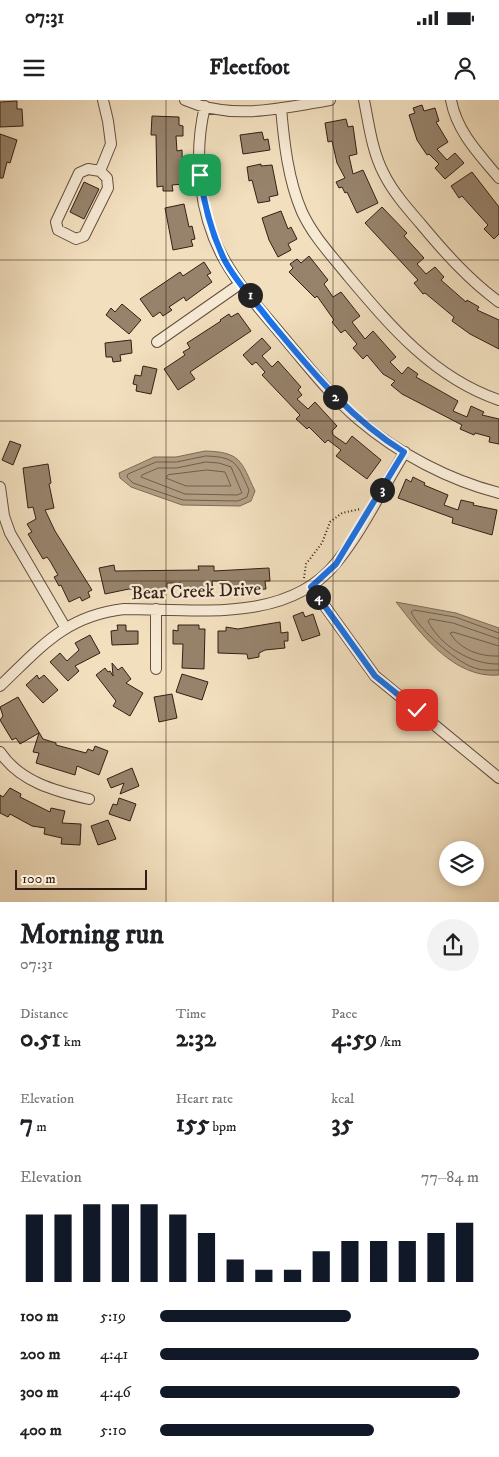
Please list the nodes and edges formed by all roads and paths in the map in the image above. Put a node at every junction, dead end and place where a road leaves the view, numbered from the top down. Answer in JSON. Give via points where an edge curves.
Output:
{"nodes":[{"id":1,"x":103,"y":100,"type":"edge"},
{"id":2,"x":186,"y":100,"type":"edge"},
{"id":3,"x":330,"y":100,"type":"edge"},
{"id":4,"x":364,"y":100,"type":"edge"},
{"id":5,"x":451,"y":100,"type":"edge"},
{"id":6,"x":205,"y":106,"type":"junction"},
{"id":7,"x":281,"y":108,"type":"junction"},
{"id":8,"x":100,"y":171,"type":"junction"},
{"id":9,"x":499,"y":178,"type":"edge"},
{"id":10,"x":240,"y":284,"type":"junction"},
{"id":11,"x":499,"y":302,"type":"edge"},
{"id":12,"x":157,"y":342,"type":"dead end"},
{"id":13,"x":499,"y":400,"type":"edge"},
{"id":14,"x":404,"y":452,"type":"junction"},
{"id":15,"x":0,"y":487,"type":"edge"},
{"id":16,"x":499,"y":493,"type":"edge"},
{"id":17,"x":360,"y":509,"type":"dead end"},
{"id":18,"x":307,"y":584,"type":"junction"},
{"id":19,"x":156,"y":609,"type":"junction"},
{"id":20,"x":65,"y":627,"type":"junction"},
{"id":21,"x":156,"y":669,"type":"dead end"},
{"id":22,"x":0,"y":686,"type":"edge"},
{"id":23,"x":0,"y":752,"type":"edge"},
{"id":24,"x":499,"y":778,"type":"edge"},
{"id":25,"x":89,"y":799,"type":"dead end"}],
"edges":[{"from":1,"to":8,"type":"street","via":[[110,144]]},
{"from":2,"to":6,"type":"street"},
{"from":3,"to":7,"type":"street"},
{"from":4,"to":11,"type":"street","via":[[374,150],[397,195],[455,264]]},
{"from":5,"to":9,"type":"street","via":[[459,126]]},
{"from":6,"to":7,"type":"street","via":[[240,112]]},
{"from":6,"to":10,"type":"street","via":[[199,150],[204,205],[225,261]]},
{"from":7,"to":13,"type":"street","via":[[295,192],[318,240],[410,346],[466,385]]},
{"from":8,"to":8,"type":"street","via":[[88,169],[79,173],[56,222],[58,230],[76,239],[84,236],[108,188],[107,178]]},
{"from":10,"to":12,"type":"street"},
{"from":10,"to":14,"type":"street","via":[[327,389],[358,420]]},
{"from":14,"to":16,"type":"street","via":[[460,480]]},
{"from":14,"to":18,"type":"street","name":"Bear Creek Drive","via":[[340,557]]},
{"from":15,"to":20,"type":"street","via":[[10,533]]},
{"from":17,"to":18,"type":"path","via":[[342,513],[330,522],[322,544],[306,564]]},
{"from":18,"to":19,"type":"street","name":"Bear Creek Drive","via":[[292,598],[256,607]]},
{"from":18,"to":24,"type":"street","via":[[375,676]]},
{"from":19,"to":20,"type":"street","name":"Bear Creek Drive","via":[[104,611]]},
{"from":19,"to":21,"type":"street"},
{"from":20,"to":22,"type":"street","name":"Bear Creek Drive"},
{"from":23,"to":25,"type":"street","via":[[22,774],[43,786]]}]}
